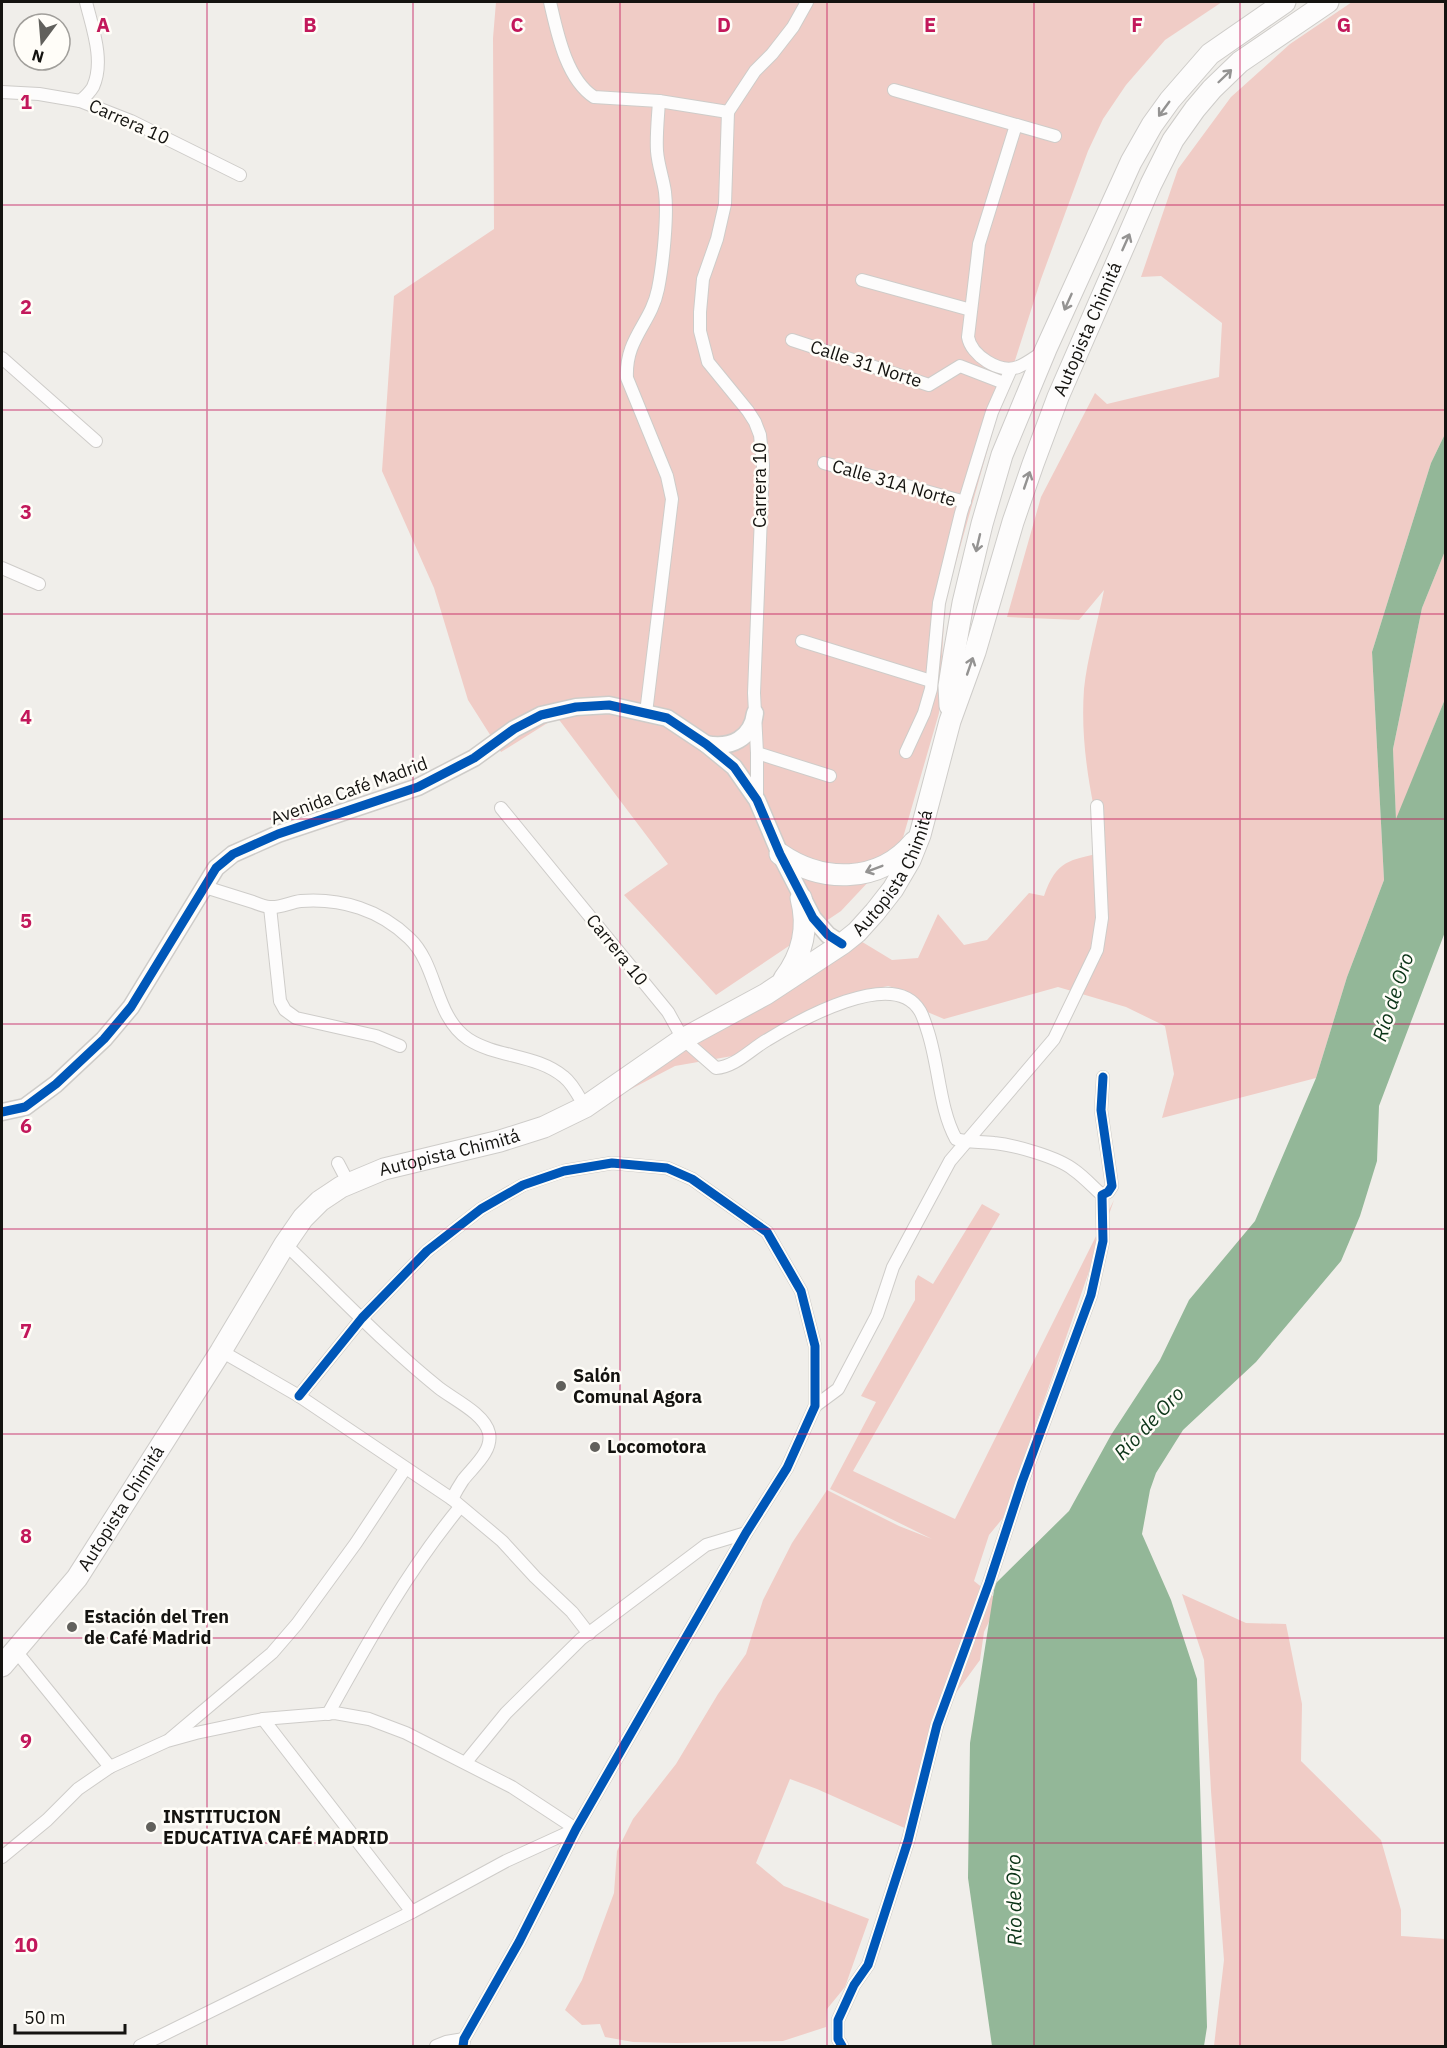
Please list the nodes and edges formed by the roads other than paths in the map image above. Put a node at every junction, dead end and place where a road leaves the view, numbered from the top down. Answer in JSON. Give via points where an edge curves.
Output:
{"nodes":[{"id":1,"x":86,"y":2,"type":"edge"},
{"id":2,"x":550,"y":2,"type":"edge"},
{"id":3,"x":807,"y":2,"type":"edge"},
{"id":4,"x":1285,"y":2,"type":"edge"},
{"id":5,"x":1328,"y":2,"type":"edge"},
{"id":6,"x":894,"y":90,"type":"dead end"},
{"id":7,"x":2,"y":92,"type":"edge"},
{"id":8,"x":80,"y":101,"type":"junction"},
{"id":9,"x":659,"y":101,"type":"junction"},
{"id":10,"x":728,"y":112,"type":"junction"},
{"id":11,"x":1016,"y":125,"type":"junction"},
{"id":12,"x":1055,"y":136,"type":"dead end"},
{"id":13,"x":240,"y":175,"type":"dead end"},
{"id":14,"x":862,"y":280,"type":"dead end"},
{"id":15,"x":971,"y":310,"type":"junction"},
{"id":16,"x":792,"y":340,"type":"dead end"},
{"id":17,"x":1046,"y":349,"type":"junction"},
{"id":18,"x":2,"y":358,"type":"edge"},
{"id":19,"x":1011,"y":369,"type":"junction"},
{"id":20,"x":1004,"y":383,"type":"junction"},
{"id":21,"x":96,"y":441,"type":"dead end"},
{"id":22,"x":824,"y":463,"type":"dead end"},
{"id":23,"x":964,"y":502,"type":"junction"},
{"id":24,"x":2,"y":568,"type":"edge"},
{"id":25,"x":39,"y":584,"type":"dead end"},
{"id":26,"x":802,"y":641,"type":"dead end"},
{"id":27,"x":931,"y":681,"type":"junction"},
{"id":28,"x":646,"y":713,"type":"junction"},
{"id":29,"x":755,"y":713,"type":"junction"},
{"id":30,"x":950,"y":722,"type":"junction"},
{"id":31,"x":706,"y":744,"type":"junction"},
{"id":32,"x":906,"y":752,"type":"dead end"},
{"id":33,"x":757,"y":753,"type":"junction"},
{"id":34,"x":830,"y":776,"type":"dead end"},
{"id":35,"x":757,"y":800,"type":"junction"},
{"id":36,"x":1097,"y":806,"type":"dead end"},
{"id":37,"x":501,"y":808,"type":"dead end"},
{"id":38,"x":920,"y":835,"type":"junction"},
{"id":39,"x":780,"y":854,"type":"junction"},
{"id":40,"x":205,"y":887,"type":"junction"},
{"id":41,"x":801,"y":898,"type":"junction"},
{"id":42,"x":270,"y":907,"type":"junction"},
{"id":43,"x":842,"y":944,"type":"junction"},
{"id":44,"x":766,"y":994,"type":"junction"},
{"id":45,"x":682,"y":1039,"type":"junction"},
{"id":46,"x":400,"y":1046,"type":"dead end"},
{"id":47,"x":1104,"y":1077,"type":"dead end"},
{"id":48,"x":585,"y":1107,"type":"junction"},
{"id":49,"x":2,"y":1112,"type":"edge"},
{"id":50,"x":967,"y":1143,"type":"junction"},
{"id":51,"x":338,"y":1163,"type":"dead end"},
{"id":52,"x":349,"y":1184,"type":"junction"},
{"id":53,"x":1102,"y":1195,"type":"junction"},
{"id":54,"x":285,"y":1244,"type":"junction"},
{"id":55,"x":362,"y":1318,"type":"junction"},
{"id":56,"x":221,"y":1351,"type":"junction"},
{"id":57,"x":299,"y":1396,"type":"junction"},
{"id":58,"x":815,"y":1407,"type":"junction"},
{"id":59,"x":405,"y":1469,"type":"junction"},
{"id":60,"x":456,"y":1503,"type":"junction"},
{"id":61,"x":746,"y":1533,"type":"junction"},
{"id":62,"x":589,"y":1634,"type":"junction"},
{"id":63,"x":8,"y":1658,"type":"edge"},
{"id":64,"x":328,"y":1714,"type":"junction"},
{"id":65,"x":263,"y":1719,"type":"junction"},
{"id":66,"x":166,"y":1741,"type":"junction"},
{"id":67,"x":466,"y":1762,"type":"junction"},
{"id":68,"x":110,"y":1767,"type":"junction"},
{"id":69,"x":576,"y":1829,"type":"junction"},
{"id":70,"x":2,"y":1857,"type":"edge"},
{"id":71,"x":412,"y":1912,"type":"junction"},
{"id":72,"x":466,"y":2044,"type":"edge"},
{"id":73,"x":140,"y":2046,"type":"edge"},
{"id":74,"x":436,"y":2046,"type":"edge"},
{"id":75,"x":842,"y":2046,"type":"edge"}],
"edges":[{"from":1,"to":8,"type":"street","name":"Carrera 10","via":[[94,33],[97,76],[92,89]]},
{"from":2,"to":9,"type":"street","via":[[574,77],[586,92],[600,98]]},
{"from":3,"to":10,"type":"street","via":[[793,27],[755,71]]},
{"from":4,"to":17,"type":"highway","name":"Autopista Chimitá","one_way":true,"via":[[1210,54],[1152,125],[1131,162]]},
{"from":30,"to":5,"type":"highway","name":"Autopista Chimitá","one_way":true,"via":[[1013,522],[1058,397],[1173,140],[1212,89],[1240,62]]},
{"from":6,"to":11,"type":"street"},
{"from":7,"to":8,"type":"street"},
{"from":8,"to":13,"type":"street","name":"Carrera 10","via":[[131,121]]},
{"from":9,"to":10,"type":"street"},
{"from":9,"to":28,"type":"street","via":[[657,153],[665,193],[664,239],[658,289],[630,349],[627,369],[627,378],[668,476],[672,499]]},
{"from":10,"to":29,"type":"street","name":"Carrera 10","via":[[725,204],[703,279],[700,331],[708,362],[748,411],[760,435],[763,465]]},
{"from":11,"to":12,"type":"street"},
{"from":11,"to":15,"type":"street","via":[[979,244]]},
{"from":14,"to":15,"type":"street"},
{"from":15,"to":19,"type":"street","via":[[968,337],[972,349],[999,367]]},
{"from":16,"to":20,"type":"street","name":"Calle 31 Norte","via":[[929,385],[960,366]]},
{"from":17,"to":19,"type":"street"},
{"from":17,"to":30,"type":"highway","name":"Autopista Chimitá","one_way":true,"via":[[1002,455],[982,524],[954,654]]},
{"from":18,"to":21,"type":"street"},
{"from":19,"to":20,"type":"street"},
{"from":20,"to":23,"type":"street"},
{"from":22,"to":23,"type":"street","name":"Calle 31A Norte"},
{"from":23,"to":27,"type":"street","via":[[939,603]]},
{"from":24,"to":25,"type":"street"},
{"from":26,"to":27,"type":"street"},
{"from":27,"to":32,"type":"street","via":[[924,713]]},
{"from":28,"to":31,"type":"street","name":"Avenida Café Madrid","via":[[667,718]]},
{"from":28,"to":40,"type":"street","name":"Avenida Café Madrid","via":[[609,705],[576,706],[541,715],[474,758],[418,787],[278,834],[233,854],[216,868]]},
{"from":29,"to":31,"type":"street","via":[[752,728],[739,741],[723,746]]},
{"from":29,"to":33,"type":"street","name":"Carrera 10"},
{"from":30,"to":38,"type":"highway","name":"Autopista Chimitá"},
{"from":31,"to":35,"type":"street","name":"Avenida Café Madrid","via":[[734,767]]},
{"from":33,"to":34,"type":"street"},
{"from":33,"to":35,"type":"street","name":"Carrera 10"},
{"from":35,"to":39,"type":"street","name":"Avenida Café Madrid"},
{"from":36,"to":50,"type":"street","via":[[1102,918],[1097,950],[1054,1039]]},
{"from":37,"to":45,"type":"street","name":"Carrera 10","via":[[668,1012]]},
{"from":38,"to":39,"type":"highway","one_way":true,"via":[[891,862],[853,875],[814,872]]},
{"from":38,"to":43,"type":"highway","name":"Autopista Chimitá","via":[[893,889]]},
{"from":39,"to":41,"type":"street","name":"Avenida Café Madrid"},
{"from":40,"to":42,"type":"street"},
{"from":40,"to":49,"type":"street","name":"Avenida Café Madrid","via":[[131,1007],[104,1039],[25,1107]]},
{"from":41,"to":43,"type":"street","name":"Avenida Café Madrid","via":[[820,927]]},
{"from":41,"to":44,"type":"highway","via":[[805,923],[801,949],[791,970]]},
{"from":42,"to":46,"type":"street","via":[[280,1001],[285,1010],[296,1018],[376,1036]]},
{"from":42,"to":48,"type":"street","via":[[301,901],[347,903],[378,914],[410,939],[425,959],[444,1008],[459,1031],[489,1050],[557,1071]]},
{"from":43,"to":44,"type":"highway","name":"Autopista Chimitá"},
{"from":44,"to":45,"type":"highway","name":"Autopista Chimitá"},
{"from":45,"to":48,"type":"highway","name":"Autopista Chimitá"},
{"from":45,"to":50,"type":"street","via":[[716,1068],[726,1068],[765,1040],[815,1013],[874,993],[905,996],[920,1010],[933,1046],[950,1127],[957,1139]]},
{"from":47,"to":53,"type":"street","via":[[1101,1110],[1112,1186]]},
{"from":48,"to":52,"type":"highway","name":"Autopista Chimitá","via":[[544,1127],[384,1169]]},
{"from":50,"to":53,"type":"street","via":[[993,1143],[1050,1158],[1072,1168]]},
{"from":50,"to":58,"type":"street","via":[[950,1161],[893,1267],[877,1315],[838,1389]]},
{"from":51,"to":52,"type":"street"},
{"from":52,"to":54,"type":"highway","name":"Autopista Chimitá","via":[[320,1201]]},
{"from":53,"to":75,"type":"street","via":[[1103,1241],[1091,1295],[937,1725],[908,1841],[868,1965],[838,2020]]},
{"from":54,"to":55,"type":"street"},
{"from":54,"to":56,"type":"highway","name":"Autopista Chimitá"},
{"from":55,"to":57,"type":"street"},
{"from":55,"to":58,"type":"street","via":[[427,1251],[481,1209],[523,1185],[612,1163],[666,1168],[692,1179],[766,1232],[801,1291],[815,1347]]},
{"from":55,"to":60,"type":"street","via":[[416,1369],[477,1414],[489,1432],[483,1456],[462,1482]]},
{"from":56,"to":57,"type":"street"},
{"from":56,"to":63,"type":"highway","name":"Autopista Chimitá","via":[[77,1578]]},
{"from":57,"to":59,"type":"street"},
{"from":58,"to":61,"type":"street","via":[[788,1468]]},
{"from":59,"to":60,"type":"street"},
{"from":59,"to":66,"type":"street","via":[[356,1543],[272,1653]]},
{"from":60,"to":62,"type":"street","via":[[502,1541]]},
{"from":60,"to":64,"type":"street","via":[[382,1618]]},
{"from":61,"to":62,"type":"street","via":[[706,1545]]},
{"from":61,"to":69,"type":"street"},
{"from":62,"to":67,"type":"street","via":[[506,1713]]},
{"from":63,"to":68,"type":"street"},
{"from":64,"to":65,"type":"street"},
{"from":64,"to":67,"type":"street","via":[[369,1719]]},
{"from":65,"to":66,"type":"street"},
{"from":65,"to":71,"type":"street"},
{"from":66,"to":68,"type":"street"},
{"from":67,"to":69,"type":"street"},
{"from":68,"to":70,"type":"street","via":[[78,1789]]},
{"from":69,"to":71,"type":"street","via":[[506,1861]]},
{"from":69,"to":72,"type":"street"},
{"from":71,"to":73,"type":"street"},
{"from":72,"to":74,"type":"street","via":[[446,2042]]}]}
